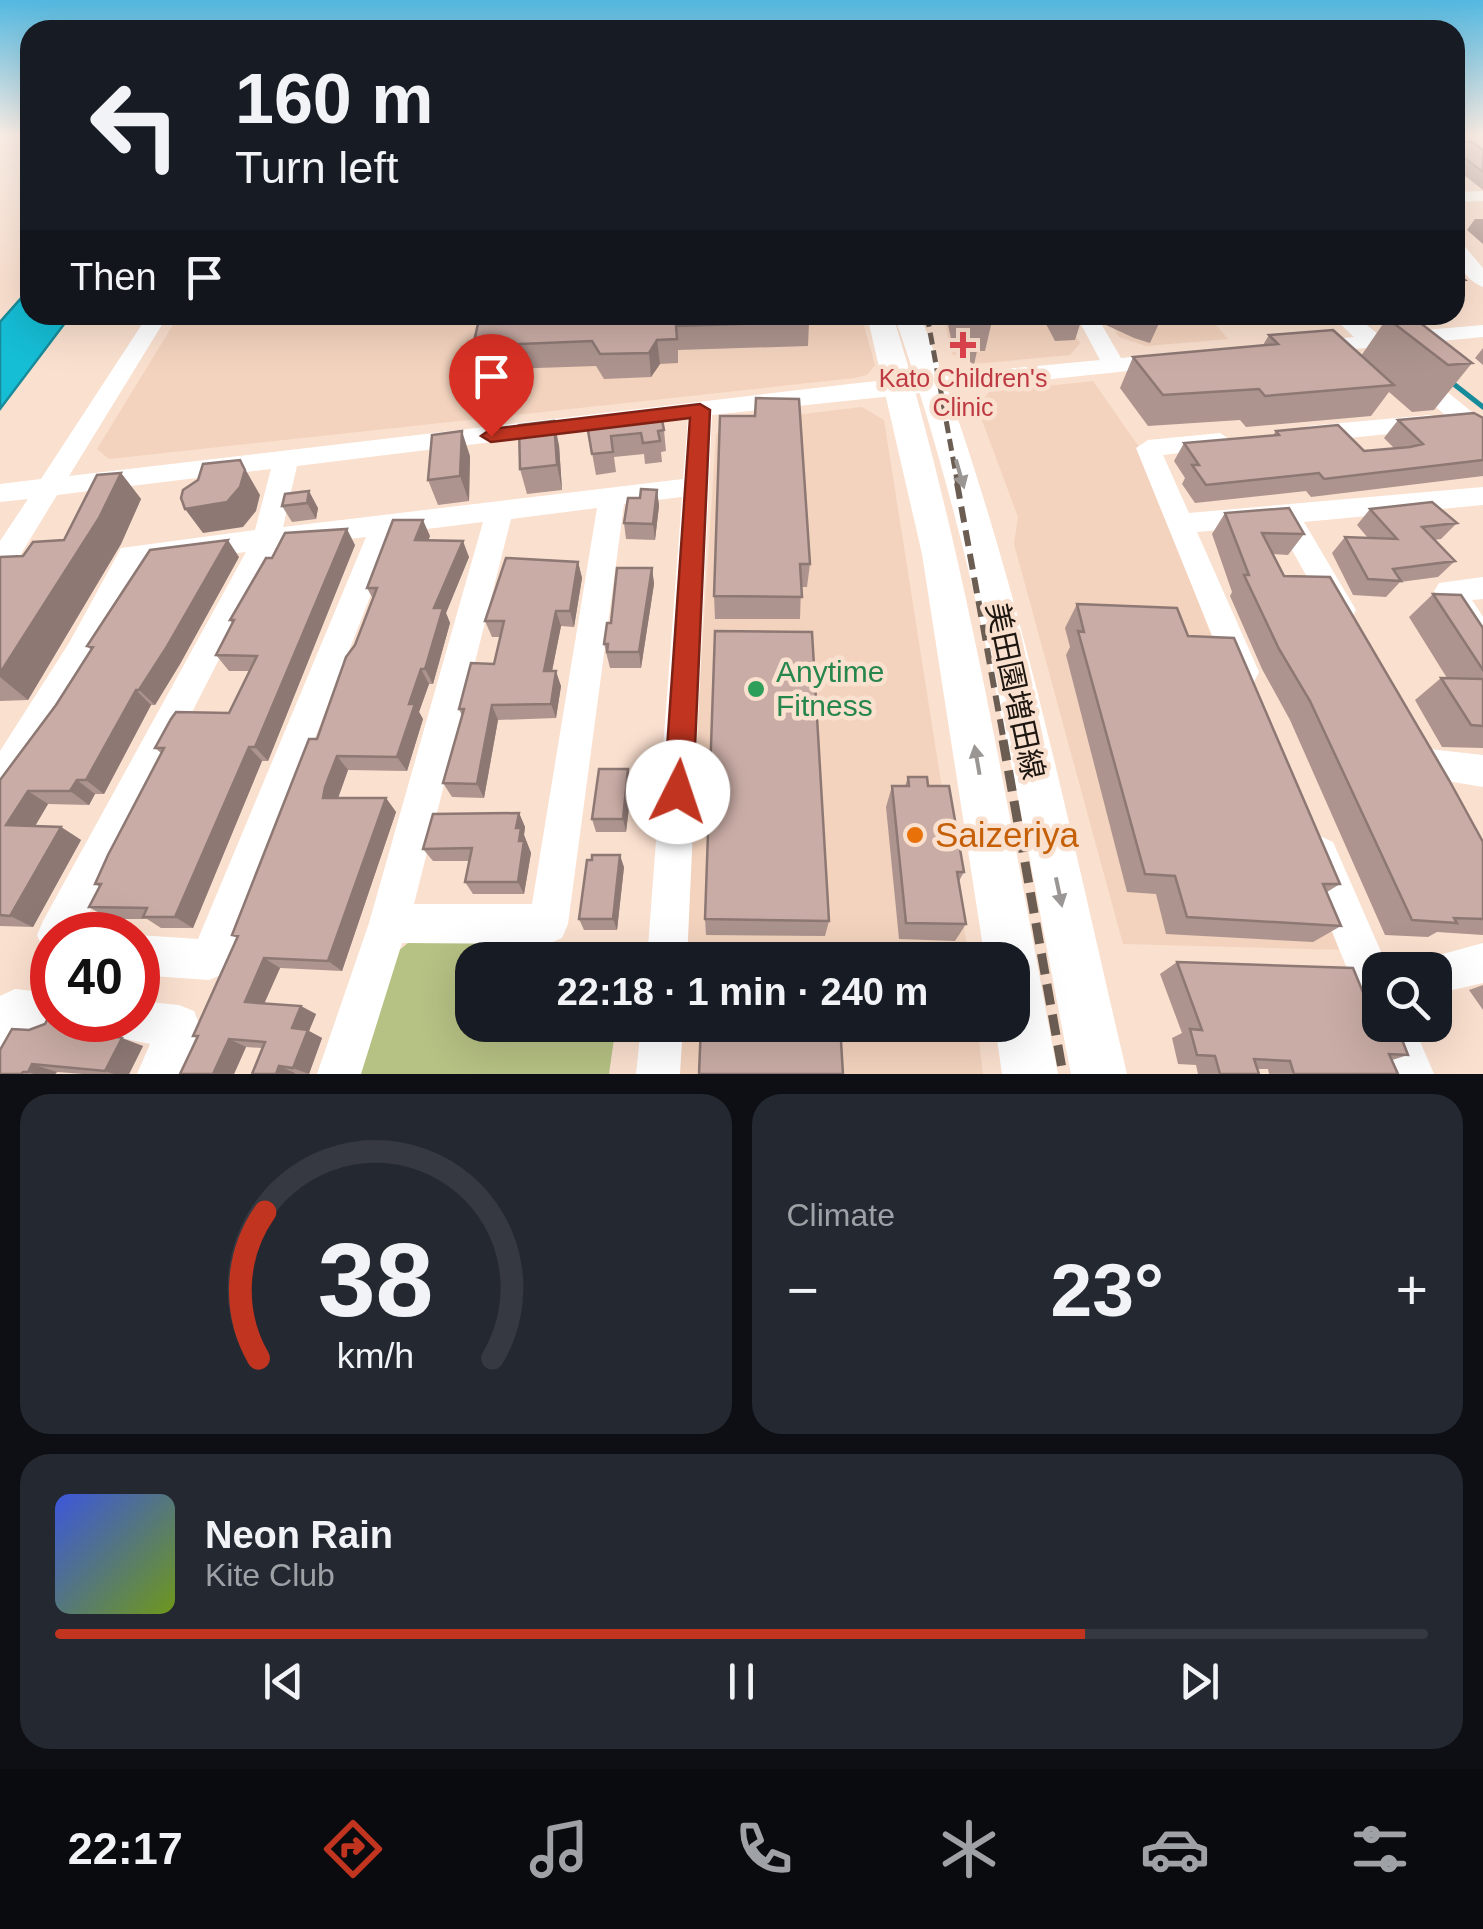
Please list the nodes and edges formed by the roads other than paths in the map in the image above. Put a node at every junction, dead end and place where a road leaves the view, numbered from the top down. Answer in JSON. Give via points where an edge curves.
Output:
{"nodes":[{"id":1,"x":1465,"y":259,"type":"edge"},
{"id":2,"x":1483,"y":280,"type":"edge"},
{"id":3,"x":152,"y":325,"type":"edge"},
{"id":4,"x":885,"y":325,"type":"edge"},
{"id":5,"x":908,"y":325,"type":"edge"},
{"id":6,"x":1092,"y":325,"type":"edge"},
{"id":7,"x":1354,"y":325,"type":"edge"},
{"id":8,"x":1483,"y":332,"type":"edge"},
{"id":9,"x":1373,"y":341,"type":"junction"},
{"id":10,"x":1283,"y":350,"type":"edge"},
{"id":11,"x":1189,"y":358,"type":"edge"},
{"id":12,"x":1114,"y":364,"type":"junction"},
{"id":13,"x":917,"y":384,"type":"junction"},
{"id":14,"x":700,"y":410,"type":"junction"},
{"id":15,"x":1474,"y":427,"type":"edge"},
{"id":16,"x":1287,"y":436,"type":"edge"},
{"id":17,"x":1247,"y":439,"type":"edge"},
{"id":18,"x":286,"y":460,"type":"junction"},
{"id":19,"x":697,"y":486,"type":"junction"},
{"id":20,"x":50,"y":487,"type":"junction"},
{"id":21,"x":0,"y":493,"type":"edge"},
{"id":22,"x":612,"y":497,"type":"junction"},
{"id":23,"x":1478,"y":504,"type":"edge"},
{"id":24,"x":500,"y":511,"type":"junction"},
{"id":25,"x":1287,"y":516,"type":"junction"},
{"id":26,"x":1181,"y":524,"type":"junction"},
{"id":27,"x":385,"y":525,"type":"junction"},
{"id":28,"x":266,"y":540,"type":"junction"},
{"id":29,"x":0,"y":564,"type":"edge"},
{"id":30,"x":1483,"y":588,"type":"edge"},
{"id":31,"x":1354,"y":632,"type":"edge"},
{"id":32,"x":1483,"y":642,"type":"edge"},
{"id":33,"x":1253,"y":696,"type":"edge"},
{"id":34,"x":1410,"y":732,"type":"edge"},
{"id":35,"x":1429,"y":765,"type":"junction"},
{"id":36,"x":1483,"y":771,"type":"edge"},
{"id":37,"x":0,"y":782,"type":"edge"},
{"id":38,"x":1447,"y":797,"type":"edge"},
{"id":39,"x":1305,"y":820,"type":"edge"},
{"id":40,"x":70,"y":912,"type":"edge"},
{"id":41,"x":389,"y":923,"type":"junction"},
{"id":42,"x":668,"y":942,"type":"edge"},
{"id":43,"x":1008,"y":942,"type":"edge"},
{"id":44,"x":1362,"y":953,"type":"edge"},
{"id":45,"x":160,"y":956,"type":"edge"},
{"id":46,"x":1483,"y":964,"type":"edge"},
{"id":47,"x":1452,"y":970,"type":"edge"},
{"id":48,"x":30,"y":1012,"type":"edge"},
{"id":49,"x":160,"y":1024,"type":"edge"},
{"id":50,"x":0,"y":1036,"type":"edge"},
{"id":51,"x":661,"y":1042,"type":"edge"},
{"id":52,"x":1025,"y":1042,"type":"edge"},
{"id":53,"x":1399,"y":1042,"type":"edge"},
{"id":54,"x":158,"y":1074,"type":"edge"},
{"id":55,"x":339,"y":1074,"type":"edge"},
{"id":56,"x":658,"y":1074,"type":"edge"},
{"id":57,"x":1030,"y":1074,"type":"edge"},
{"id":58,"x":1098,"y":1074,"type":"edge"},
{"id":59,"x":1412,"y":1074,"type":"edge"}],
"edges":[{"from":1,"to":2,"type":"street"},
{"from":3,"to":20,"type":"street"},
{"from":4,"to":13,"type":"main road","name":"美田園増田線"},
{"from":5,"to":13,"type":"main road","name":"美田園増田線"},
{"from":6,"to":12,"type":"street"},
{"from":7,"to":9,"type":"street"},
{"from":8,"to":9,"type":"street"},
{"from":9,"to":10,"type":"street"},
{"from":9,"to":15,"type":"street"},
{"from":11,"to":12,"type":"street"},
{"from":12,"to":13,"type":"street"},
{"from":13,"to":14,"type":"street"},
{"from":43,"to":13,"type":"main road","name":"美田園増田線","one_way":true},
{"from":13,"to":58,"type":"main road","name":"美田園増田線","one_way":true,"via":[[996,599]]},
{"from":14,"to":18,"type":"street"},
{"from":14,"to":19,"type":"street"},
{"from":15,"to":16,"type":"street"},
{"from":17,"to":26,"type":"street","via":[[1148,448]]},
{"from":18,"to":20,"type":"street"},
{"from":18,"to":28,"type":"street"},
{"from":19,"to":22,"type":"street"},
{"from":19,"to":42,"type":"street"},
{"from":20,"to":21,"type":"street"},
{"from":20,"to":29,"type":"street"},
{"from":22,"to":24,"type":"street"},
{"from":22,"to":41,"type":"street","via":[[548,924]]},
{"from":23,"to":25,"type":"street"},
{"from":24,"to":27,"type":"street"},
{"from":24,"to":41,"type":"street"},
{"from":25,"to":26,"type":"street"},
{"from":25,"to":31,"type":"street"},
{"from":26,"to":33,"type":"street"},
{"from":27,"to":28,"type":"street"},
{"from":27,"to":45,"type":"street","via":[[209,960]]},
{"from":28,"to":37,"type":"street","via":[[131,556]]},
{"from":28,"to":40,"type":"street"},
{"from":30,"to":32,"type":"street","via":[[1449,591]]},
{"from":34,"to":35,"type":"street"},
{"from":35,"to":36,"type":"street"},
{"from":35,"to":38,"type":"street"},
{"from":39,"to":44,"type":"street"},
{"from":41,"to":55,"type":"street"},
{"from":46,"to":47,"type":"street"},
{"from":48,"to":50,"type":"street","via":[[15,1010]]},
{"from":49,"to":54,"type":"street","via":[[179,1026]]},
{"from":51,"to":56,"type":"street"},
{"from":52,"to":57,"type":"main road"},
{"from":53,"to":59,"type":"street"}]}
